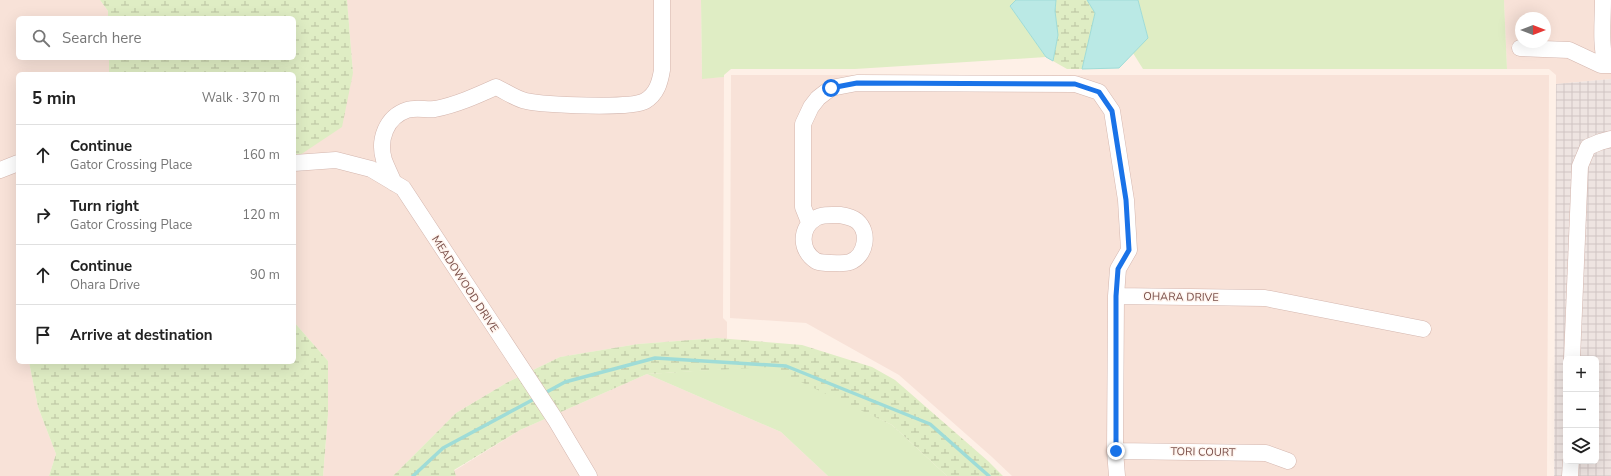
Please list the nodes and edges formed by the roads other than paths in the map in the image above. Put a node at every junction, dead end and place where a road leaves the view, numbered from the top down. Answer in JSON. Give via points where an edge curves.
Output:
{"nodes":[{"id":1,"x":662,"y":0,"type":"edge"},
{"id":2,"x":1603,"y":0,"type":"edge"},
{"id":3,"x":1520,"y":48,"type":"dead end"},
{"id":4,"x":1608,"y":65,"type":"edge"},
{"id":5,"x":1611,"y":140,"type":"edge"},
{"id":6,"x":296,"y":163,"type":"edge"},
{"id":7,"x":16,"y":164,"type":"edge"},
{"id":8,"x":0,"y":170,"type":"edge"},
{"id":9,"x":394,"y":183,"type":"junction"},
{"id":10,"x":809,"y":222,"type":"dead end"},
{"id":11,"x":1116,"y":296,"type":"junction"},
{"id":12,"x":1423,"y":329,"type":"dead end"},
{"id":13,"x":1572,"y":356,"type":"edge"},
{"id":14,"x":1116,"y":451,"type":"junction"},
{"id":15,"x":1288,"y":461,"type":"dead end"},
{"id":16,"x":1571,"y":464,"type":"edge"},
{"id":17,"x":589,"y":476,"type":"edge"},
{"id":18,"x":1117,"y":476,"type":"edge"},
{"id":19,"x":1570,"y":476,"type":"edge"}],
"edges":[{"from":1,"to":9,"type":"street","via":[[662,70],[655,92],[644,101],[623,105],[550,104],[525,101],[496,87],[434,109],[408,109],[388,124],[382,139],[384,160]]},
{"from":2,"to":4,"type":"street","via":[[1604,57]]},
{"from":3,"to":4,"type":"street","via":[[1569,50],[1601,65]]},
{"from":5,"to":13,"type":"street","via":[[1588,147],[1580,166]]},
{"from":6,"to":9,"type":"street","name":"MEADOWOOD DRIVE","via":[[336,160],[371,169]]},
{"from":7,"to":8,"type":"street"},
{"from":9,"to":17,"type":"street","name":"MEADOWOOD DRIVE","via":[[403,188],[555,419]]},
{"from":10,"to":11,"type":"street","via":[[803,208],[803,124],[818,98],[831,88],[857,83],[1075,84],[1099,92],[1112,111],[1126,200],[1129,250],[1118,269]]},
{"from":11,"to":12,"type":"street","name":"OHARA DRIVE","via":[[1265,298]]},
{"from":11,"to":14,"type":"street"},
{"from":14,"to":15,"type":"street","name":"TORI COURT","via":[[1266,453]]},
{"from":14,"to":18,"type":"street"},
{"from":16,"to":19,"type":"street"}]}
